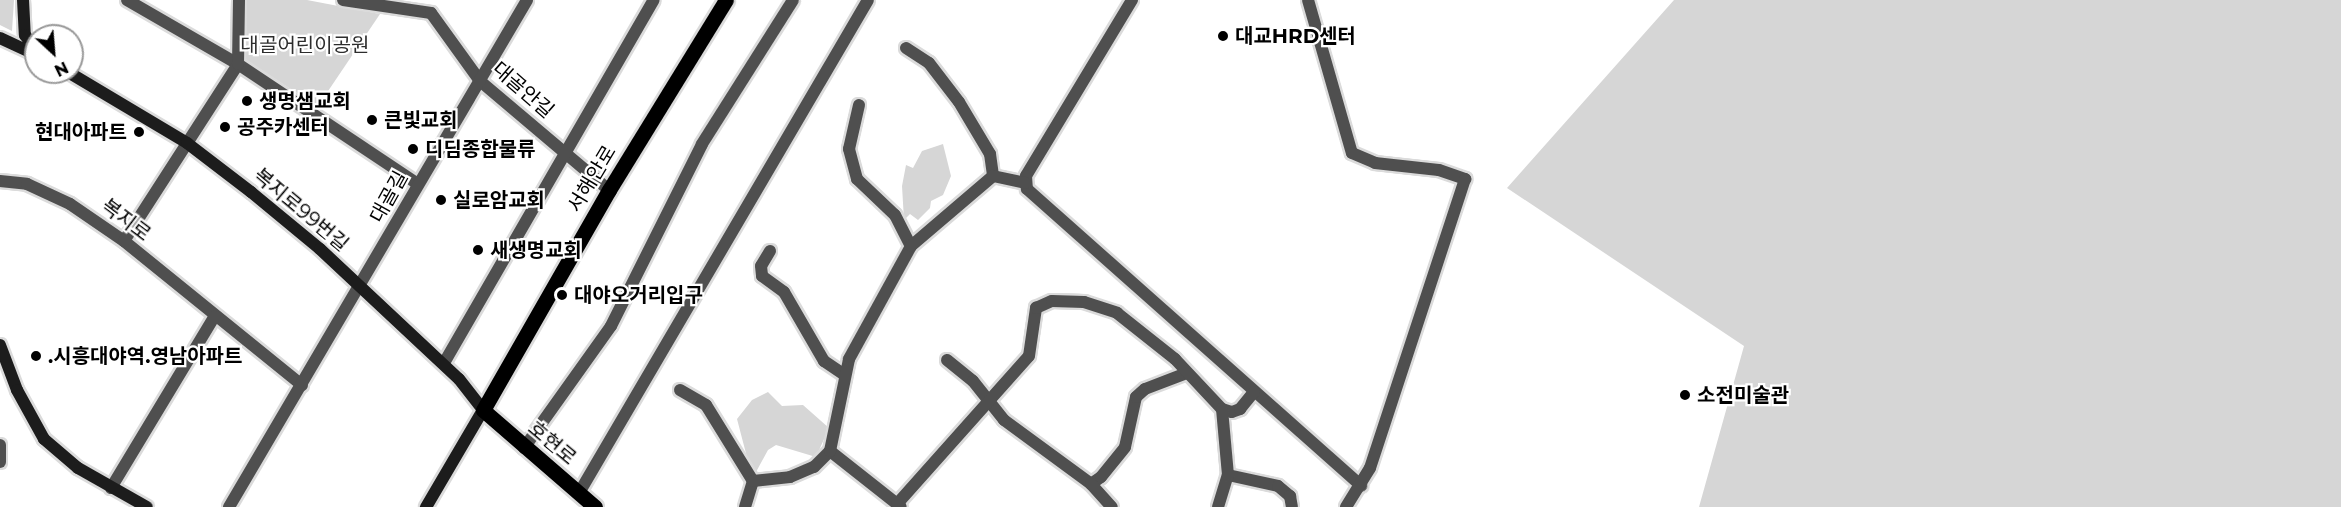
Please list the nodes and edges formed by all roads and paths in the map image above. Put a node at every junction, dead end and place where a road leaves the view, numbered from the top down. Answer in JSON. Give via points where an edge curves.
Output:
{"nodes":[{"id":1,"x":23,"y":0,"type":"edge"},
{"id":2,"x":127,"y":0,"type":"edge"},
{"id":3,"x":239,"y":0,"type":"edge"},
{"id":4,"x":343,"y":0,"type":"edge"},
{"id":5,"x":527,"y":0,"type":"edge"},
{"id":6,"x":654,"y":0,"type":"edge"},
{"id":7,"x":726,"y":0,"type":"edge"},
{"id":8,"x":793,"y":0,"type":"edge"},
{"id":9,"x":868,"y":0,"type":"edge"},
{"id":10,"x":1132,"y":0,"type":"edge"},
{"id":11,"x":1308,"y":0,"type":"edge"},
{"id":12,"x":422,"y":6,"type":"edge"},
{"id":13,"x":24,"y":30,"type":"edge"},
{"id":14,"x":0,"y":38,"type":"edge"},
{"id":15,"x":24,"y":48,"type":"edge"},
{"id":16,"x":906,"y":48,"type":"dead end"},
{"id":17,"x":238,"y":64,"type":"junction"},
{"id":18,"x":480,"y":81,"type":"junction"},
{"id":19,"x":84,"y":82,"type":"edge"},
{"id":20,"x":859,"y":105,"type":"dead end"},
{"id":21,"x":187,"y":143,"type":"junction"},
{"id":22,"x":566,"y":153,"type":"junction"},
{"id":23,"x":993,"y":176,"type":"junction"},
{"id":24,"x":0,"y":180,"type":"edge"},
{"id":25,"x":1025,"y":183,"type":"junction"},
{"id":26,"x":418,"y":184,"type":"junction"},
{"id":27,"x":609,"y":190,"type":"junction"},
{"id":28,"x":124,"y":241,"type":"junction"},
{"id":29,"x":911,"y":246,"type":"junction"},
{"id":30,"x":770,"y":251,"type":"dead end"},
{"id":31,"x":361,"y":287,"type":"junction"},
{"id":32,"x":214,"y":317,"type":"junction"},
{"id":33,"x":0,"y":345,"type":"edge"},
{"id":34,"x":947,"y":360,"type":"dead end"},
{"id":35,"x":444,"y":363,"type":"junction"},
{"id":36,"x":1186,"y":374,"type":"junction"},
{"id":37,"x":845,"y":375,"type":"junction"},
{"id":38,"x":302,"y":385,"type":"junction"},
{"id":39,"x":680,"y":390,"type":"dead end"},
{"id":40,"x":1254,"y":392,"type":"junction"},
{"id":41,"x":988,"y":404,"type":"junction"},
{"id":42,"x":1222,"y":409,"type":"junction"},
{"id":43,"x":483,"y":410,"type":"junction"},
{"id":44,"x":0,"y":445,"type":"edge"},
{"id":45,"x":524,"y":448,"type":"junction"},
{"id":46,"x":830,"y":451,"type":"junction"},
{"id":47,"x":0,"y":462,"type":"edge"},
{"id":48,"x":1228,"y":475,"type":"junction"},
{"id":49,"x":753,"y":481,"type":"junction"},
{"id":50,"x":1091,"y":484,"type":"junction"},
{"id":51,"x":1361,"y":486,"type":"junction"},
{"id":52,"x":111,"y":488,"type":"junction"},
{"id":53,"x":579,"y":493,"type":"junction"},
{"id":54,"x":899,"y":506,"type":"edge"},
{"id":55,"x":147,"y":507,"type":"edge"},
{"id":56,"x":229,"y":507,"type":"edge"},
{"id":57,"x":426,"y":507,"type":"edge"},
{"id":58,"x":596,"y":507,"type":"edge"},
{"id":59,"x":745,"y":507,"type":"edge"},
{"id":60,"x":1112,"y":507,"type":"edge"},
{"id":61,"x":1218,"y":507,"type":"edge"},
{"id":62,"x":1292,"y":507,"type":"edge"},
{"id":63,"x":1346,"y":507,"type":"edge"}],
"edges":[{"from":1,"to":13,"type":"street"},
{"from":2,"to":17,"type":"street"},
{"from":3,"to":17,"type":"street"},
{"from":4,"to":12,"type":"street","name":"대골안길"},
{"from":5,"to":18,"type":"street","name":"대골길"},
{"from":6,"to":22,"type":"street"},
{"from":7,"to":27,"type":"main road","name":"서해안로"},
{"from":8,"to":45,"type":"street","via":[[702,144],[611,326]]},
{"from":9,"to":53,"type":"street"},
{"from":10,"to":25,"type":"street"},
{"from":11,"to":51,"type":"street","via":[[1352,153],[1375,163],[1439,170],[1465,179]]},
{"from":12,"to":18,"type":"street","name":"대골안길"},
{"from":14,"to":15,"type":"street"},
{"from":16,"to":23,"type":"street","via":[[929,63],[960,102],[990,154]]},
{"from":17,"to":21,"type":"street"},
{"from":17,"to":26,"type":"street"},
{"from":18,"to":22,"type":"street","name":"대골안길"},
{"from":18,"to":26,"type":"street","name":"대골길"},
{"from":19,"to":21,"type":"street","name":"복지로99번길"},
{"from":20,"to":29,"type":"street","via":[[849,148],[857,179],[895,215]]},
{"from":21,"to":28,"type":"street"},
{"from":21,"to":31,"type":"street","name":"복지로99번길","via":[[290,223]]},
{"from":22,"to":27,"type":"street","name":"대골안길"},
{"from":22,"to":35,"type":"street"},
{"from":23,"to":25,"type":"street"},
{"from":23,"to":29,"type":"street"},
{"from":24,"to":28,"type":"street","name":"복지로","via":[[27,184],[70,204]]},
{"from":25,"to":40,"type":"street","via":[[1030,195]]},
{"from":26,"to":31,"type":"street","name":"대골길"},
{"from":27,"to":43,"type":"main road","name":"서해안로"},
{"from":28,"to":32,"type":"street","name":"복지로"},
{"from":29,"to":37,"type":"street","via":[[849,359]]},
{"from":30,"to":37,"type":"street","via":[[761,266],[762,276],[784,292],[824,361]]},
{"from":31,"to":35,"type":"street","name":"복지로99번길"},
{"from":31,"to":38,"type":"street","name":"대골길"},
{"from":32,"to":38,"type":"street","name":"복지로"},
{"from":32,"to":52,"type":"street"},
{"from":33,"to":52,"type":"street","via":[[17,390],[44,439],[78,468]]},
{"from":34,"to":41,"type":"street","via":[[973,381]]},
{"from":35,"to":43,"type":"street","name":"복지로99번길"},
{"from":36,"to":41,"type":"street","via":[[1117,313],[1084,302],[1052,301],[1036,308],[1029,356]]},
{"from":36,"to":42,"type":"street"},
{"from":36,"to":50,"type":"street","via":[[1145,389],[1136,397],[1125,447]]},
{"from":37,"to":46,"type":"street"},
{"from":38,"to":56,"type":"street","name":"대골길"},
{"from":39,"to":49,"type":"street","via":[[706,405]]},
{"from":40,"to":42,"type":"street","via":[[1240,409]]},
{"from":40,"to":51,"type":"street"},
{"from":41,"to":50,"type":"street","via":[[1036,446]]},
{"from":41,"to":54,"type":"street"},
{"from":42,"to":48,"type":"street"},
{"from":43,"to":45,"type":"main road","name":"호현로"},
{"from":43,"to":57,"type":"street","name":"서해안로"},
{"from":44,"to":47,"type":"street"},
{"from":45,"to":53,"type":"main road","name":"호현로"},
{"from":46,"to":49,"type":"street","via":[[814,466],[790,477]]},
{"from":46,"to":54,"type":"street"},
{"from":48,"to":61,"type":"street"},
{"from":48,"to":62,"type":"street","via":[[1278,486],[1290,496]]},
{"from":49,"to":59,"type":"street"},
{"from":50,"to":60,"type":"street"},
{"from":51,"to":63,"type":"street"},
{"from":52,"to":55,"type":"street"},
{"from":53,"to":58,"type":"main road","name":"호현로"}]}
